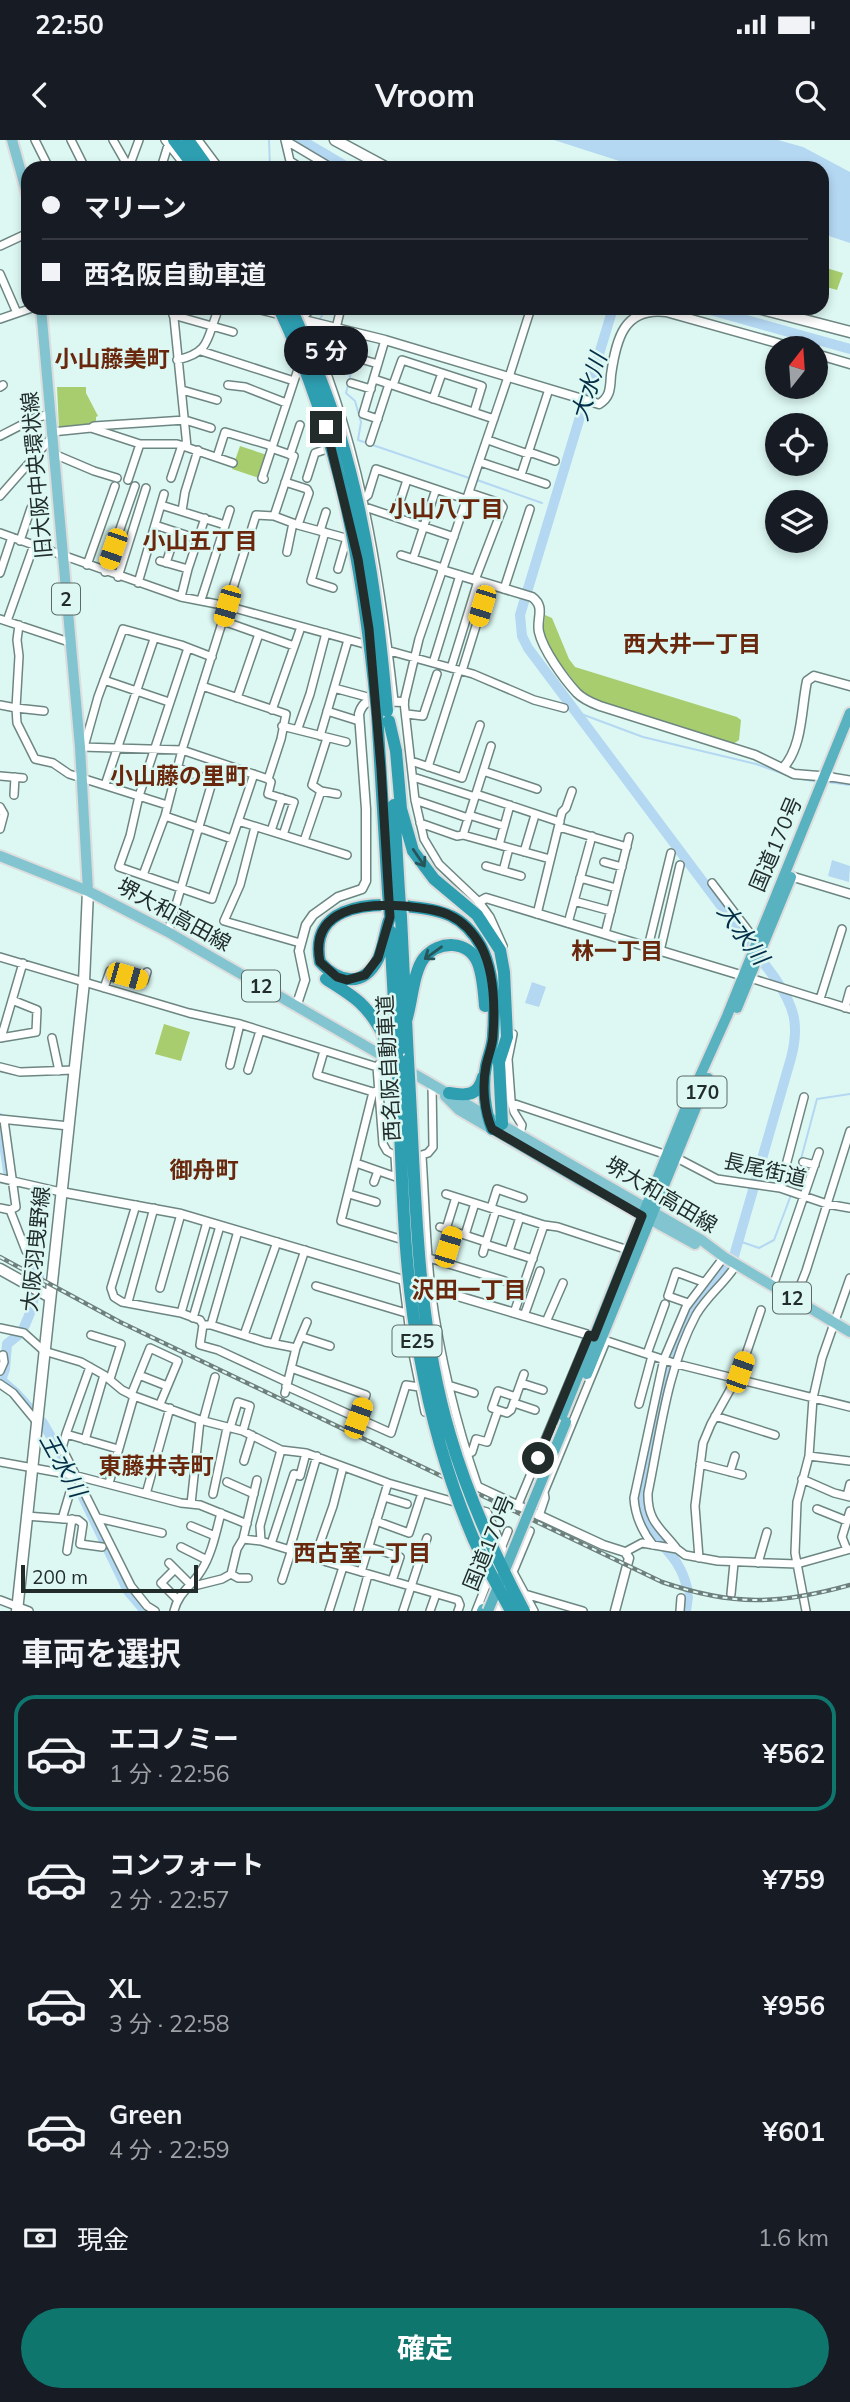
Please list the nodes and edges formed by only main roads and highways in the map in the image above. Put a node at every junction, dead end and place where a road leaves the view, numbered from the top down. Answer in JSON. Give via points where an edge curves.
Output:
{"nodes":[{"id":1,"x":12,"y":140,"type":"edge"},
{"id":2,"x":188,"y":140,"type":"edge"},
{"id":3,"x":335,"y":140,"type":"edge"},
{"id":4,"x":169,"y":141,"type":"edge"},
{"id":5,"x":188,"y":161,"type":"edge"},
{"id":6,"x":203,"y":161,"type":"edge"},
{"id":7,"x":374,"y":161,"type":"edge"},
{"id":8,"x":21,"y":172,"type":"edge"},
{"id":9,"x":42,"y":315,"type":"edge"},
{"id":10,"x":279,"y":315,"type":"edge"},
{"id":11,"x":294,"y":315,"type":"edge"},
{"id":12,"x":785,"y":315,"type":"edge"},
{"id":13,"x":850,"y":332,"type":"edge"},
{"id":14,"x":382,"y":707,"type":"junction"},
{"id":15,"x":850,"y":713,"type":"edge"},
{"id":16,"x":850,"y":732,"type":"edge"},
{"id":17,"x":828,"y":777,"type":"junction"},
{"id":18,"x":0,"y":856,"type":"edge"},
{"id":19,"x":88,"y":891,"type":"junction"},
{"id":20,"x":395,"y":917,"type":"junction"},
{"id":21,"x":406,"y":1021,"type":"junction"},
{"id":22,"x":503,"y":1051,"type":"junction"},
{"id":23,"x":403,"y":1057,"type":"junction"},
{"id":24,"x":485,"y":1070,"type":"junction"},
{"id":25,"x":432,"y":1084,"type":"junction"},
{"id":26,"x":449,"y":1093,"type":"junction"},
{"id":27,"x":486,"y":1114,"type":"junction"},
{"id":28,"x":497,"y":1126,"type":"junction"},
{"id":29,"x":398,"y":1153,"type":"junction"},
{"id":30,"x":648,"y":1214,"type":"junction"},
{"id":31,"x":0,"y":1269,"type":"edge"},
{"id":32,"x":50,"y":1297,"type":"junction"},
{"id":33,"x":850,"y":1332,"type":"edge"},
{"id":34,"x":598,"y":1338,"type":"junction"},
{"id":35,"x":17,"y":1609,"type":"edge"},
{"id":36,"x":492,"y":1610,"type":"edge"},
{"id":37,"x":524,"y":1611,"type":"edge"}],
"edges":[{"from":1,"to":8,"type":"main road"},
{"from":2,"to":6,"type":"highway"},
{"from":3,"to":7,"type":"main road"},
{"from":4,"to":5,"type":"highway"},
{"from":9,"to":19,"type":"main road","name":"旧大阪中央環状線","number":"2","via":[[82,747]]},
{"from":10,"to":14,"type":"highway","name":"西名阪自動車道","number":"E25","bridge":true,"via":[[298,351],[326,427],[358,559]]},
{"from":11,"to":14,"type":"highway","name":"西名阪自動車道","number":"E25","bridge":true,"via":[[330,403],[356,498],[373,585]]},
{"from":12,"to":13,"type":"main road"},
{"from":14,"to":20,"type":"highway","name":"西名阪自動車道","number":"E25","bridge":true},
{"from":14,"to":22,"type":"highway","one_way":true,"via":[[396,751],[401,809],[413,850],[434,878],[478,915],[500,950],[505,985]]},
{"from":15,"to":17,"type":"highway","name":"国道170号","number":"170"},
{"from":16,"to":17,"type":"highway","name":"国道170号","number":"170"},
{"from":17,"to":30,"type":"highway","name":"国道170号","number":"170"},
{"from":18,"to":19,"type":"main road","name":"堺大和高田線","number":"12"},
{"from":19,"to":25,"type":"main road","name":"堺大和高田線","number":"12","via":[[168,932],[380,1062]]},
{"from":19,"to":32,"type":"main road","name":"大阪羽曳野線","via":[[84,982]]},
{"from":20,"to":21,"type":"highway","name":"西名阪自動車道","number":"E25"},
{"from":20,"to":23,"type":"highway","name":"西名阪自動車道","number":"E25"},
{"from":20,"to":24,"type":"highway","via":[[378,958],[365,975],[347,980],[320,962],[319,939],[324,928],[355,908],[394,905],[453,916],[481,946],[491,979],[494,1036]]},
{"from":21,"to":23,"type":"highway","name":"西名阪自動車道","number":"E25"},
{"from":24,"to":21,"type":"highway","one_way":true,"via":[[484,995],[473,954],[451,944],[423,960]]},
{"from":22,"to":28,"type":"highway"},
{"from":22,"to":29,"type":"highway","bridge":true,"via":[[493,959],[470,923],[448,909],[394,900],[362,901],[332,913],[317,928],[314,963],[327,979],[362,1003],[384,1036]]},
{"from":23,"to":29,"type":"highway","name":"西名阪自動車道","number":"E25","bridge":true},
{"from":23,"to":37,"type":"highway","name":"西名阪自動車道","number":"E25","bridge":true,"via":[[425,1314],[441,1402],[482,1527]]},
{"from":24,"to":26,"type":"highway","via":[[474,1094]]},
{"from":24,"to":27,"type":"highway"},
{"from":25,"to":26,"type":"main road","name":"堺大和高田線","number":"12"},
{"from":25,"to":28,"type":"main road","name":"堺大和高田線","number":"12","via":[[459,1110]]},
{"from":26,"to":27,"type":"main road","name":"堺大和高田線","number":"12"},
{"from":27,"to":28,"type":"highway"},
{"from":28,"to":30,"type":"main road","name":"堺大和高田線","number":"12"},
{"from":28,"to":30,"type":"main road","name":"堺大和高田線","number":"12","via":[[520,1134]]},
{"from":29,"to":36,"type":"highway","name":"西名阪自動車道","number":"E25","bridge":true,"via":[[414,1315],[429,1401],[457,1498],[475,1541]]},
{"from":30,"to":33,"type":"main road","name":"堺大和高田線","number":"12","via":[[700,1239]]},
{"from":30,"to":34,"type":"highway","name":"国道170号","number":"170"},
{"from":30,"to":34,"type":"highway","name":"国道170号","number":"170","via":[[628,1250]]},
{"from":31,"to":32,"type":"main road"},
{"from":32,"to":35,"type":"main road","name":"大阪羽曳野線"},
{"from":34,"to":36,"type":"highway","name":"国道170号","number":"170","bridge":true}]}
